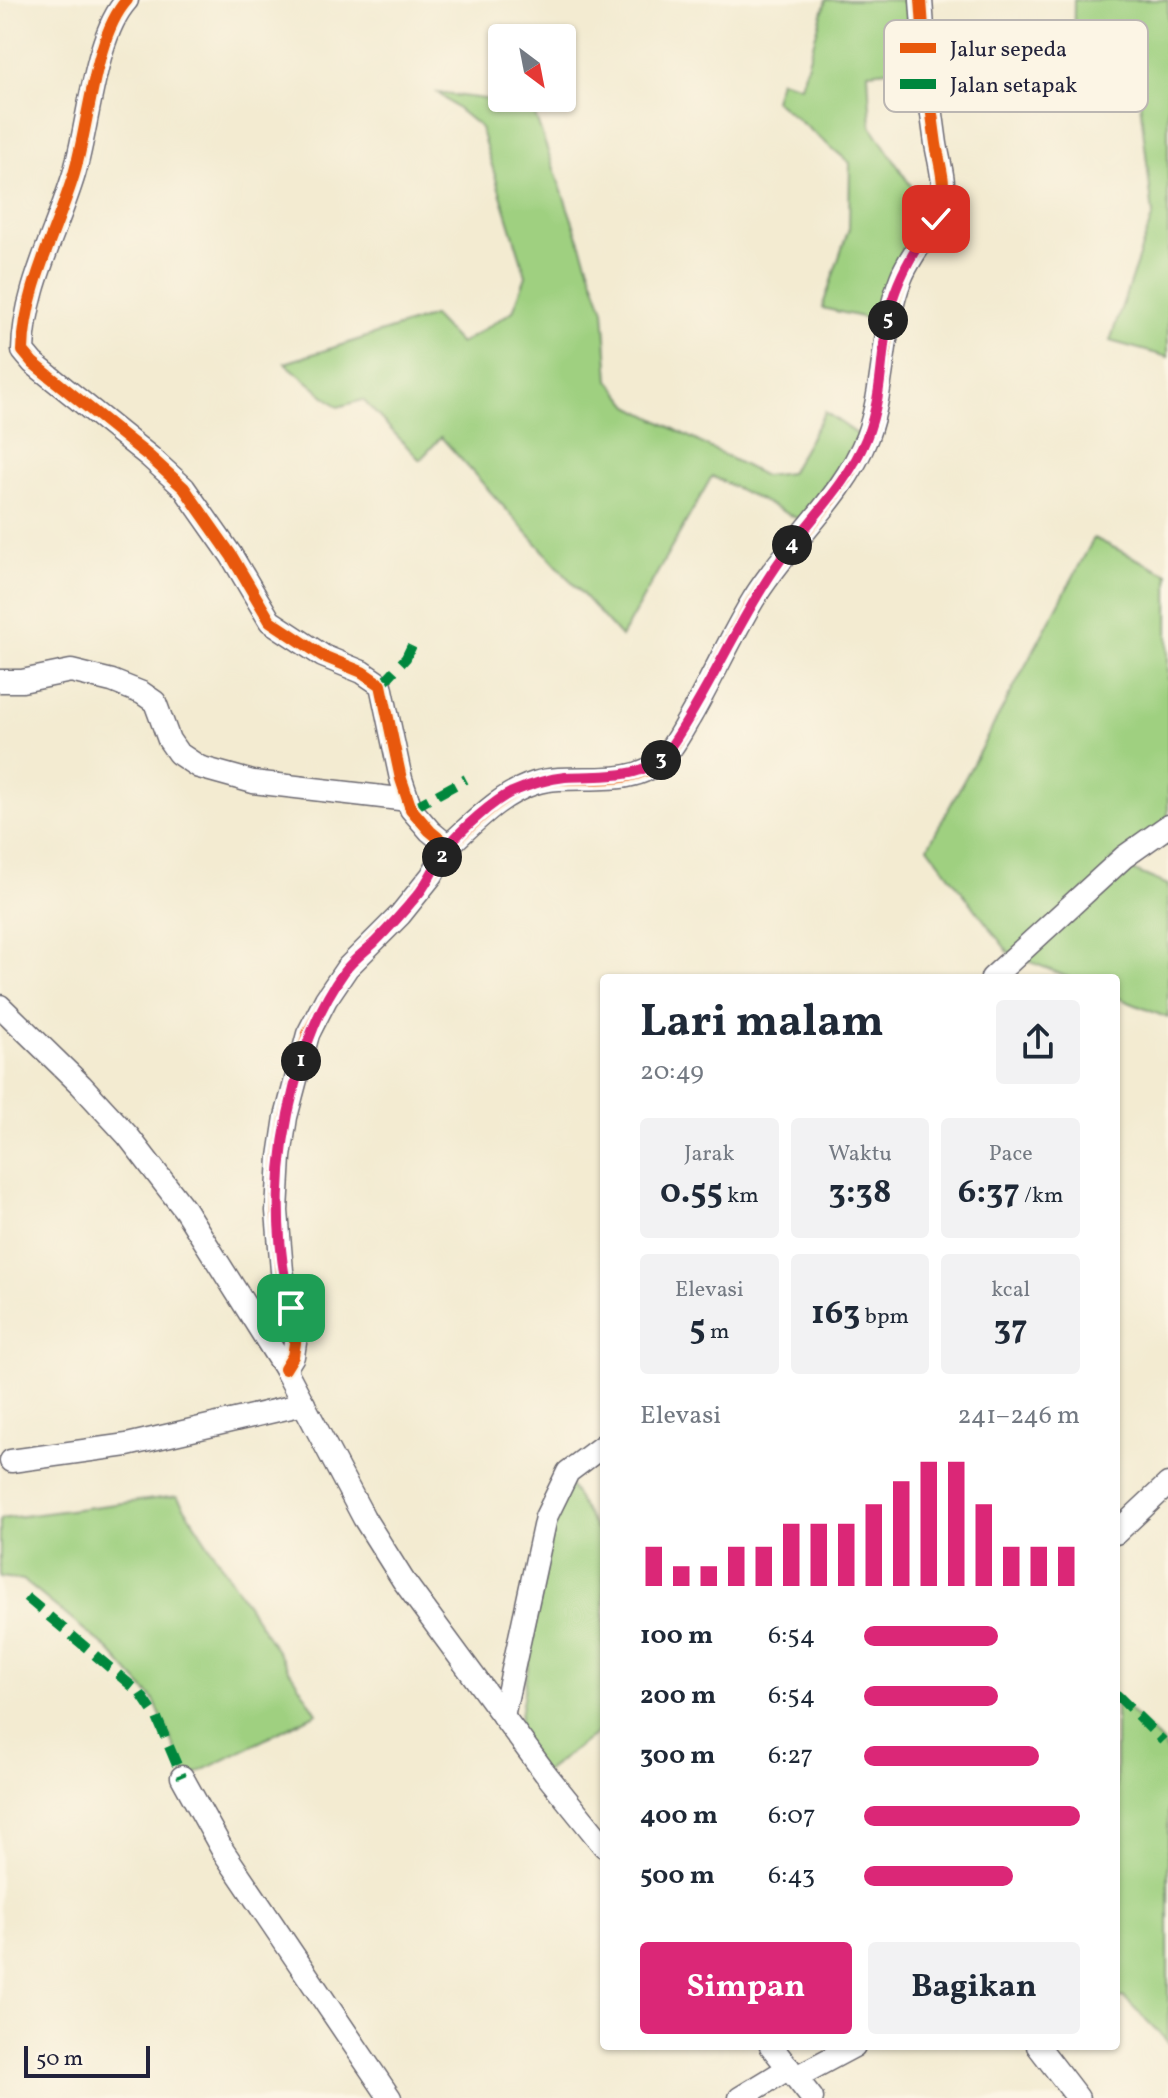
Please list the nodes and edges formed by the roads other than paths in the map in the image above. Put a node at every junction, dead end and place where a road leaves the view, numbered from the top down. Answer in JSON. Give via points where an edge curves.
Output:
{"nodes":[{"id":1,"x":127,"y":0,"type":"edge"},
{"id":2,"x":921,"y":0,"type":"edge"},
{"id":3,"x":922,"y":20,"type":"edge"},
{"id":4,"x":932,"y":112,"type":"edge"},
{"id":5,"x":0,"y":681,"type":"edge"},
{"id":6,"x":408,"y":800,"type":"junction"},
{"id":7,"x":1168,"y":826,"type":"edge"},
{"id":8,"x":448,"y":846,"type":"junction"},
{"id":9,"x":996,"y":974,"type":"edge"},
{"id":10,"x":0,"y":1006,"type":"edge"},
{"id":11,"x":285,"y":1369,"type":"junction"},
{"id":12,"x":304,"y":1404,"type":"junction"},
{"id":13,"x":600,"y":1448,"type":"edge"},
{"id":14,"x":11,"y":1461,"type":"dead end"},
{"id":15,"x":1168,"y":1484,"type":"edge"},
{"id":16,"x":1120,"y":1529,"type":"edge"},
{"id":17,"x":503,"y":1716,"type":"junction"},
{"id":18,"x":182,"y":1777,"type":"dead end"},
{"id":19,"x":600,"y":1841,"type":"edge"},
{"id":20,"x":774,"y":2050,"type":"edge"},
{"id":21,"x":845,"y":2050,"type":"edge"},
{"id":22,"x":1041,"y":2050,"type":"edge"},
{"id":23,"x":793,"y":2073,"type":"junction"},
{"id":24,"x":390,"y":2098,"type":"edge"},
{"id":25,"x":740,"y":2098,"type":"edge"},
{"id":26,"x":812,"y":2098,"type":"edge"},
{"id":27,"x":1078,"y":2098,"type":"edge"}],
"edges":[{"from":1,"to":6,"type":"street","via":[[107,32],[73,176],[27,313],[23,351],[184,488],[270,621],[381,685]]},
{"from":2,"to":3,"type":"street"},
{"from":4,"to":8,"type":"street","via":[[943,199],[902,275],[888,317],[882,381],[865,441],[851,469],[753,601],[663,759],[619,776],[536,782],[507,795]]},
{"from":5,"to":6,"type":"street","via":[[71,671],[112,681],[155,702],[169,740],[199,767],[253,782]]},
{"from":6,"to":8,"type":"street"},
{"from":7,"to":9,"type":"street","via":[[1124,857]]},
{"from":8,"to":11,"type":"street","via":[[400,915],[347,968],[308,1034],[280,1157],[282,1271],[296,1336]]},
{"from":10,"to":11,"type":"street","via":[[128,1136],[185,1210]]},
{"from":11,"to":12,"type":"street"},
{"from":12,"to":14,"type":"street","via":[[127,1445]]},
{"from":12,"to":17,"type":"street","via":[[403,1580]]},
{"from":13,"to":17,"type":"street","via":[[568,1472],[546,1517]]},
{"from":15,"to":16,"type":"street"},
{"from":17,"to":19,"type":"street"},
{"from":18,"to":24,"type":"street","via":[[223,1851]]},
{"from":20,"to":23,"type":"street"},
{"from":21,"to":23,"type":"street"},
{"from":22,"to":27,"type":"street"},
{"from":23,"to":25,"type":"street"},
{"from":23,"to":26,"type":"street"}]}
